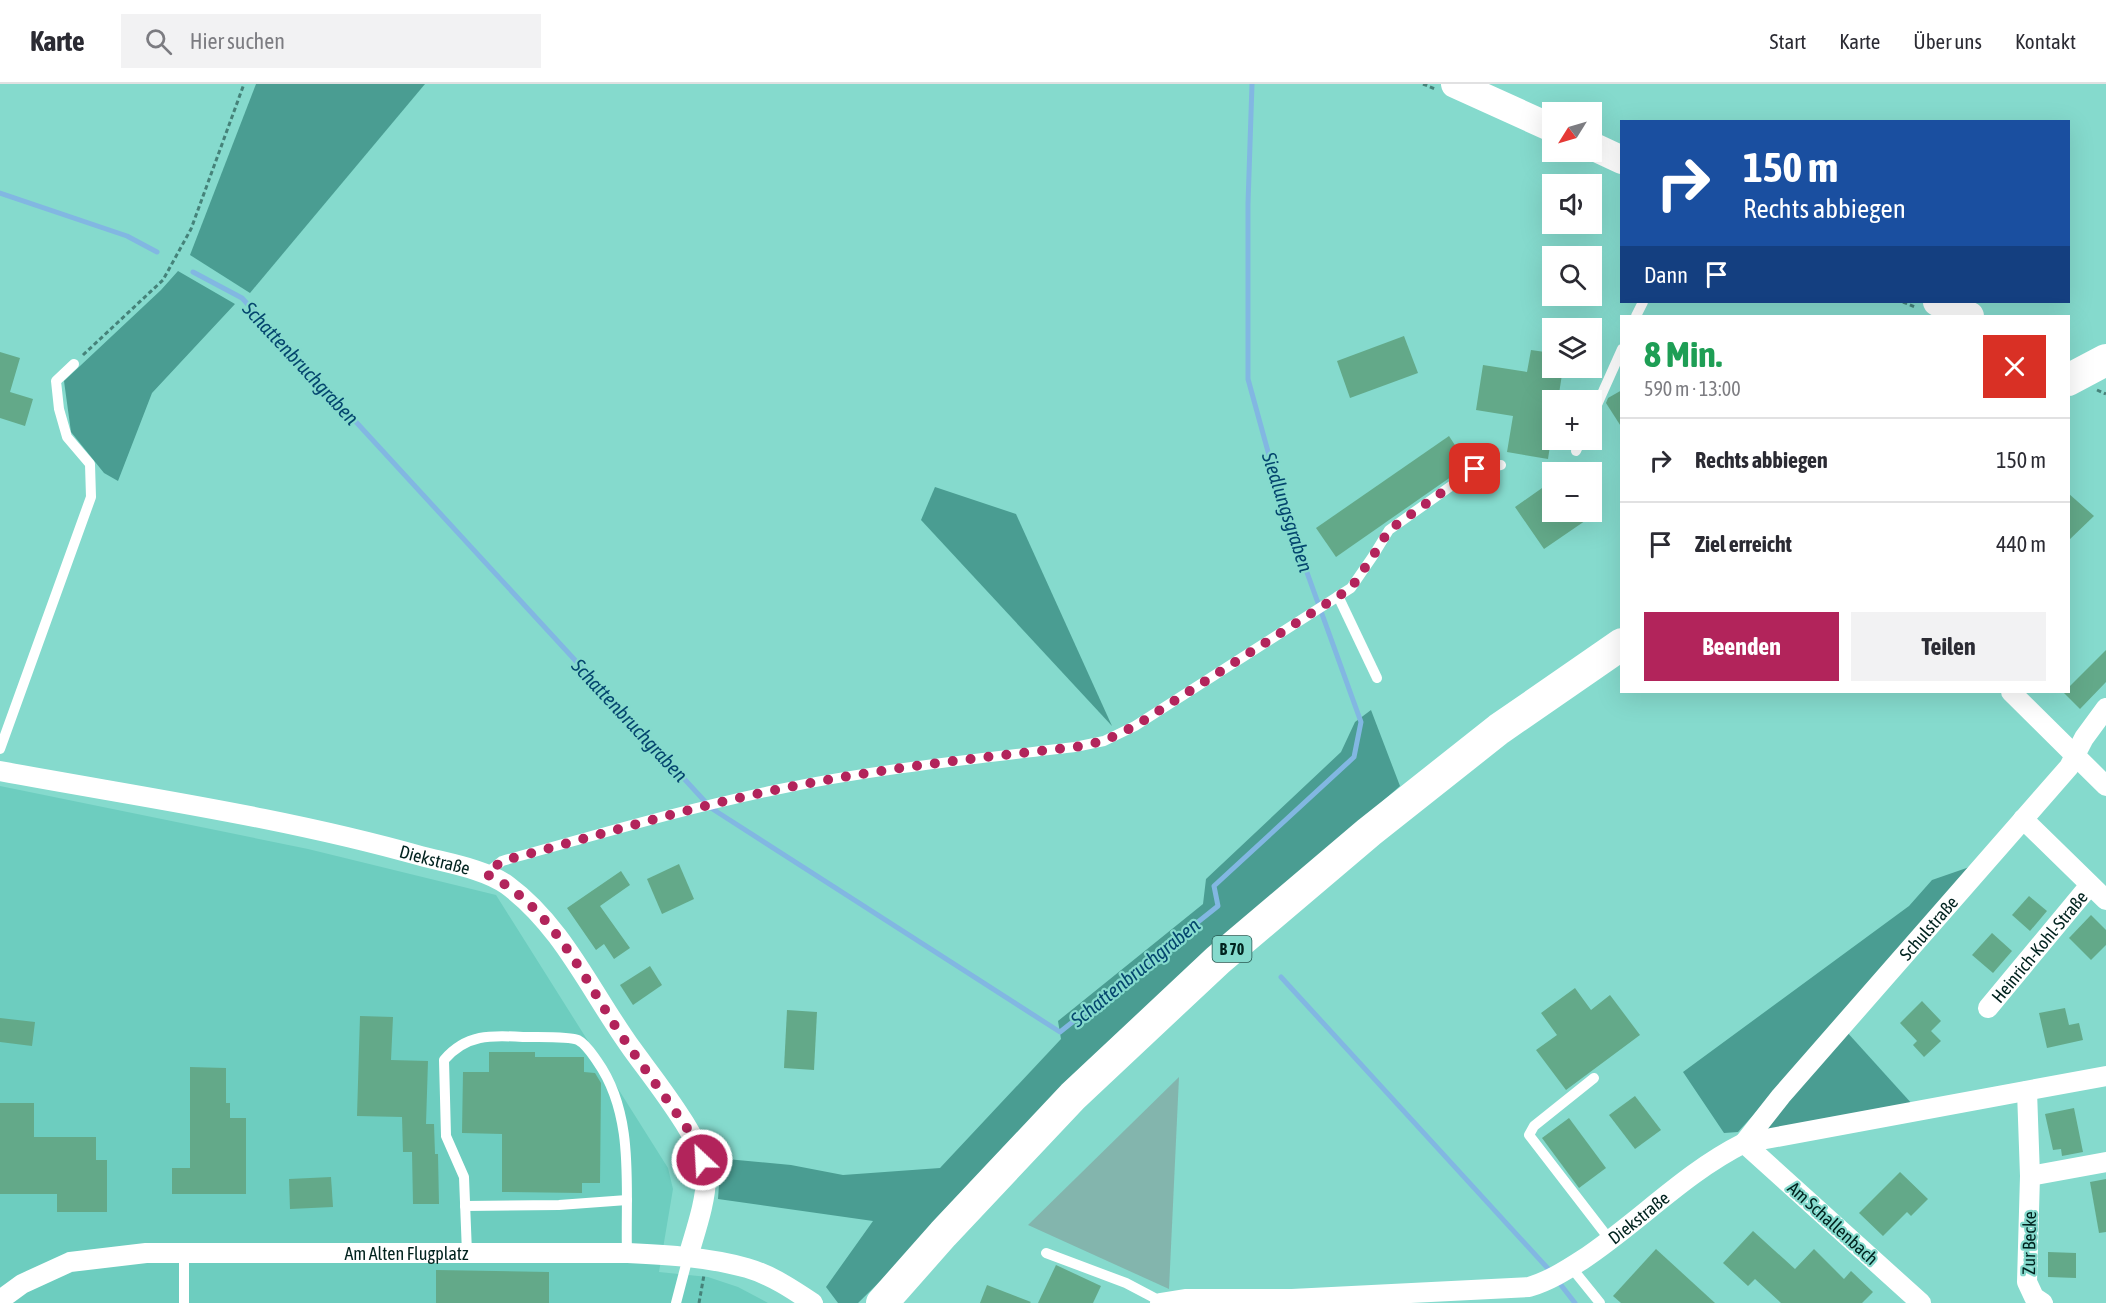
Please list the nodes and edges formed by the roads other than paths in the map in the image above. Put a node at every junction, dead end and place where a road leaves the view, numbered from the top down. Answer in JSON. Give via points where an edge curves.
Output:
{"nodes":[{"id":1,"x":1455,"y":84,"type":"edge"},
{"id":2,"x":1542,"y":123,"type":"edge"},
{"id":3,"x":1602,"y":151,"type":"edge"},
{"id":4,"x":1620,"y":159,"type":"edge"},
{"id":5,"x":1938,"y":303,"type":"edge"},
{"id":6,"x":1968,"y":315,"type":"edge"},
{"id":7,"x":1620,"y":353,"type":"edge"},
{"id":8,"x":2106,"y":360,"type":"edge"},
{"id":9,"x":2070,"y":363,"type":"edge"},
{"id":10,"x":74,"y":364,"type":"road end"},
{"id":11,"x":2070,"y":379,"type":"edge"},
{"id":12,"x":2106,"y":380,"type":"edge"},
{"id":13,"x":1602,"y":394,"type":"edge"},
{"id":14,"x":1500,"y":465,"type":"dead end"},
{"id":15,"x":1334,"y":598,"type":"junction"},
{"id":16,"x":1620,"y":645,"type":"edge"},
{"id":17,"x":1377,"y":678,"type":"dead end"},
{"id":18,"x":2012,"y":693,"type":"edge"},
{"id":19,"x":2106,"y":708,"type":"edge"},
{"id":20,"x":0,"y":749,"type":"edge"},
{"id":21,"x":2075,"y":756,"type":"junction"},
{"id":22,"x":0,"y":771,"type":"edge"},
{"id":23,"x":2106,"y":786,"type":"edge"},
{"id":24,"x":2023,"y":819,"type":"junction"},
{"id":25,"x":486,"y":874,"type":"junction"},
{"id":26,"x":2090,"y":885,"type":"junction"},
{"id":27,"x":2106,"y":900,"type":"edge"},
{"id":28,"x":1988,"y":1008,"type":"dead end"},
{"id":29,"x":2106,"y":1076,"type":"edge"},
{"id":30,"x":1594,"y":1078,"type":"dead end"},
{"id":31,"x":2027,"y":1091,"type":"junction"},
{"id":32,"x":1744,"y":1143,"type":"junction"},
{"id":33,"x":2106,"y":1162,"type":"edge"},
{"id":34,"x":2030,"y":1176,"type":"junction"},
{"id":35,"x":627,"y":1200,"type":"junction"},
{"id":36,"x":465,"y":1206,"type":"junction"},
{"id":37,"x":1610,"y":1240,"type":"junction"},
{"id":38,"x":184,"y":1253,"type":"junction"},
{"id":39,"x":467,"y":1253,"type":"junction"},
{"id":40,"x":627,"y":1253,"type":"junction"},
{"id":41,"x":1046,"y":1253,"type":"dead end"},
{"id":42,"x":697,"y":1258,"type":"junction"},
{"id":43,"x":1566,"y":1270,"type":"junction"},
{"id":44,"x":0,"y":1300,"type":"edge"},
{"id":45,"x":1247,"y":1301,"type":"edge"},
{"id":46,"x":883,"y":1302,"type":"edge"},
{"id":47,"x":184,"y":1303,"type":"edge"},
{"id":48,"x":676,"y":1303,"type":"edge"},
{"id":49,"x":813,"y":1303,"type":"edge"},
{"id":50,"x":1161,"y":1303,"type":"edge"},
{"id":51,"x":1600,"y":1303,"type":"edge"},
{"id":52,"x":1921,"y":1303,"type":"edge"},
{"id":53,"x":2043,"y":1303,"type":"edge"}],
"edges":[{"from":1,"to":2,"type":"main road"},
{"from":3,"to":4,"type":"main road"},
{"from":5,"to":6,"type":"main road"},
{"from":7,"to":13,"type":"lane"},
{"from":8,"to":11,"type":"main road"},
{"from":9,"to":12,"type":"main road"},
{"from":10,"to":20,"type":"lane","via":[[56,381],[59,409],[67,437],[90,464],[91,497]]},
{"from":14,"to":15,"type":"lane","via":[[1475,469],[1389,530],[1351,588]]},
{"from":15,"to":17,"type":"lane"},
{"from":15,"to":25,"type":"lane","via":[[1135,726],[1104,741],[885,769],[775,790],[502,861]]},
{"from":16,"to":46,"type":"main road","number":"B 70","via":[[1499,729],[1368,832],[1218,960],[1073,1096]]},
{"from":18,"to":21,"type":"street"},
{"from":19,"to":21,"type":"street","name":"Schulstraße"},
{"from":21,"to":23,"type":"street"},
{"from":21,"to":24,"type":"street","name":"Schulstraße"},
{"from":22,"to":25,"type":"street","name":"Diekstraße","via":[[293,825]]},
{"from":24,"to":26,"type":"street","name":"Heinrich-Kohl-Straße"},
{"from":24,"to":32,"type":"street","name":"Schulstraße","via":[[1781,1095]]},
{"from":25,"to":42,"type":"street","name":"Diekstraße","via":[[505,883],[529,903],[560,939],[698,1144],[707,1175],[698,1223]]},
{"from":26,"to":27,"type":"street","name":"Heinrich-Kohl-Straße"},
{"from":26,"to":28,"type":"street","name":"Heinrich-Kohl-Straße"},
{"from":29,"to":31,"type":"street","name":"Diekstraße"},
{"from":30,"to":37,"type":"lane","via":[[1534,1126],[1529,1135]]},
{"from":31,"to":32,"type":"street","name":"Diekstraße"},
{"from":31,"to":34,"type":"street","name":"Zur Becke"},
{"from":32,"to":37,"type":"street","name":"Diekstraße","via":[[1694,1172]]},
{"from":32,"to":52,"type":"street","name":"Am Schallenbach"},
{"from":33,"to":34,"type":"street"},
{"from":34,"to":53,"type":"street","name":"Zur Becke","via":[[2027,1282],[2034,1297]]},
{"from":35,"to":36,"type":"lane"},
{"from":35,"to":36,"type":"lane","via":[[628,1167],[613,1089],[589,1049],[578,1040],[493,1035],[454,1048],[444,1060],[446,1136],[464,1177]]},
{"from":35,"to":40,"type":"lane"},
{"from":36,"to":39,"type":"lane"},
{"from":37,"to":43,"type":"street","name":"Diekstraße"},
{"from":38,"to":39,"type":"street","name":"Am Alten Flugplatz"},
{"from":38,"to":44,"type":"street","name":"Am Alten Flugplatz","via":[[70,1262],[22,1284]]},
{"from":38,"to":47,"type":"lane"},
{"from":39,"to":40,"type":"street","name":"Am Alten Flugplatz"},
{"from":40,"to":42,"type":"street","name":"Am Alten Flugplatz"},
{"from":41,"to":50,"type":"lane","via":[[1126,1283]]},
{"from":42,"to":48,"type":"lane"},
{"from":42,"to":49,"type":"street","name":"Am Alten Flugplatz","via":[[748,1268]]},
{"from":43,"to":45,"type":"street","name":"Diekstraße","via":[[1528,1287]]},
{"from":43,"to":51,"type":"lane"},
{"from":45,"to":50,"type":"street","name":"Diekstraße","via":[[1185,1299]]}]}
